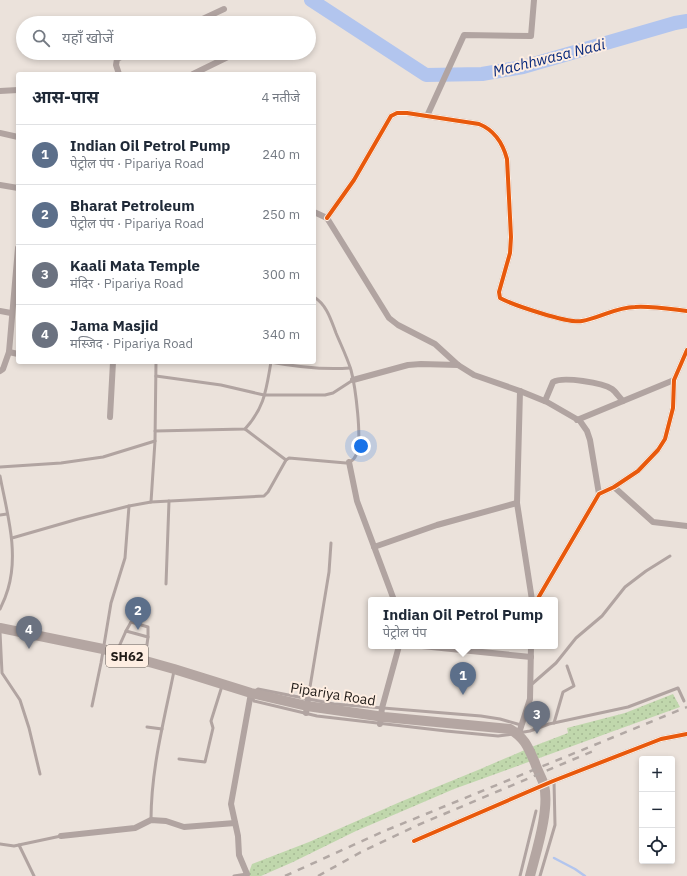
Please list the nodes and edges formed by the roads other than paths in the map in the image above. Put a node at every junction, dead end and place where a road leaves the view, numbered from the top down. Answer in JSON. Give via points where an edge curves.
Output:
{"nodes":[{"id":1,"x":534,"y":0,"type":"edge"},
{"id":2,"x":224,"y":9,"type":"dead end"},
{"id":3,"x":209,"y":16,"type":"edge"},
{"id":4,"x":117,"y":60,"type":"edge"},
{"id":5,"x":222,"y":60,"type":"edge"},
{"id":6,"x":118,"y":72,"type":"edge"},
{"id":7,"x":197,"y":72,"type":"edge"},
{"id":8,"x":16,"y":90,"type":"edge"},
{"id":9,"x":0,"y":91,"type":"edge"},
{"id":10,"x":426,"y":116,"type":"junction"},
{"id":11,"x":0,"y":134,"type":"edge"},
{"id":12,"x":16,"y":137,"type":"edge"},
{"id":13,"x":0,"y":185,"type":"edge"},
{"id":14,"x":16,"y":188,"type":"edge"},
{"id":15,"x":316,"y":213,"type":"edge"},
{"id":16,"x":327,"y":218,"type":"junction"},
{"id":17,"x":16,"y":267,"type":"edge"},
{"id":18,"x":316,"y":299,"type":"edge"},
{"id":19,"x":0,"y":311,"type":"edge"},
{"id":20,"x":687,"y":311,"type":"edge"},
{"id":21,"x":11,"y":313,"type":"junction"},
{"id":22,"x":687,"y":350,"type":"edge"},
{"id":23,"x":9,"y":352,"type":"junction"},
{"id":24,"x":16,"y":354,"type":"edge"},
{"id":25,"x":113,"y":364,"type":"edge"},
{"id":26,"x":156,"y":364,"type":"edge"},
{"id":27,"x":270,"y":364,"type":"edge"},
{"id":28,"x":281,"y":364,"type":"edge"},
{"id":29,"x":458,"y":365,"type":"junction"},
{"id":30,"x":350,"y":368,"type":"junction"},
{"id":31,"x":0,"y":371,"type":"edge"},
{"id":32,"x":156,"y":376,"type":"junction"},
{"id":33,"x":353,"y":380,"type":"junction"},
{"id":34,"x":674,"y":380,"type":"junction"},
{"id":35,"x":520,"y":391,"type":"junction"},
{"id":36,"x":264,"y":395,"type":"junction"},
{"id":37,"x":545,"y":401,"type":"junction"},
{"id":38,"x":622,"y":401,"type":"junction"},
{"id":39,"x":110,"y":417,"type":"dead end"},
{"id":40,"x":577,"y":420,"type":"junction"},
{"id":41,"x":245,"y":429,"type":"junction"},
{"id":42,"x":155,"y":430,"type":"junction"},
{"id":43,"x":155,"y":441,"type":"junction"},
{"id":44,"x":286,"y":460,"type":"junction"},
{"id":45,"x":349,"y":462,"type":"junction"},
{"id":46,"x":0,"y":467,"type":"edge"},
{"id":47,"x":0,"y":476,"type":"edge"},
{"id":48,"x":614,"y":487,"type":"junction"},
{"id":49,"x":599,"y":494,"type":"junction"},
{"id":50,"x":151,"y":502,"type":"junction"},
{"id":51,"x":169,"y":502,"type":"junction"},
{"id":52,"x":517,"y":502,"type":"junction"},
{"id":53,"x":129,"y":506,"type":"junction"},
{"id":54,"x":7,"y":514,"type":"junction"},
{"id":55,"x":0,"y":515,"type":"edge"},
{"id":56,"x":687,"y":526,"type":"edge"},
{"id":57,"x":12,"y":538,"type":"junction"},
{"id":58,"x":331,"y":543,"type":"dead end"},
{"id":59,"x":374,"y":547,"type":"junction"},
{"id":60,"x":670,"y":556,"type":"dead end"},
{"id":61,"x":166,"y":584,"type":"dead end"},
{"id":62,"x":393,"y":597,"type":"edge"},
{"id":63,"x":532,"y":597,"type":"edge"},
{"id":64,"x":538,"y":597,"type":"edge"},
{"id":65,"x":0,"y":609,"type":"edge"},
{"id":66,"x":0,"y":628,"type":"edge"},
{"id":67,"x":126,"y":631,"type":"junction"},
{"id":68,"x":0,"y":632,"type":"edge"},
{"id":69,"x":148,"y":637,"type":"junction"},
{"id":70,"x":103,"y":649,"type":"junction"},
{"id":71,"x":398,"y":649,"type":"edge"},
{"id":72,"x":452,"y":649,"type":"edge"},
{"id":73,"x":532,"y":649,"type":"edge"},
{"id":74,"x":116,"y":653,"type":"junction"},
{"id":75,"x":531,"y":657,"type":"junction"},
{"id":76,"x":144,"y":661,"type":"junction"},
{"id":77,"x":567,"y":666,"type":"dead end"},
{"id":78,"x":174,"y":669,"type":"junction"},
{"id":79,"x":223,"y":685,"type":"junction"},
{"id":80,"x":530,"y":685,"type":"junction"},
{"id":81,"x":250,"y":693,"type":"junction"},
{"id":82,"x":308,"y":699,"type":"junction"},
{"id":83,"x":684,"y":700,"type":"dead end"},
{"id":84,"x":92,"y":706,"type":"dead end"},
{"id":85,"x":382,"y":708,"type":"junction"},
{"id":86,"x":306,"y":713,"type":"junction"},
{"id":87,"x":554,"y":723,"type":"junction"},
{"id":88,"x":380,"y":724,"type":"junction"},
{"id":89,"x":521,"y":725,"type":"junction"},
{"id":90,"x":147,"y":727,"type":"dead end"},
{"id":91,"x":162,"y":729,"type":"junction"},
{"id":92,"x":519,"y":733,"type":"junction"},
{"id":93,"x":687,"y":734,"type":"edge"},
{"id":94,"x":179,"y":759,"type":"dead end"},
{"id":95,"x":40,"y":774,"type":"dead end"},
{"id":96,"x":554,"y":781,"type":"junction"},
{"id":97,"x":536,"y":811,"type":"dead end"},
{"id":98,"x":151,"y":820,"type":"junction"},
{"id":99,"x":235,"y":823,"type":"junction"},
{"id":100,"x":61,"y":836,"type":"joint"},
{"id":101,"x":414,"y":841,"type":"dead end"},
{"id":102,"x":0,"y":844,"type":"edge"},
{"id":103,"x":19,"y":846,"type":"junction"},
{"id":104,"x":247,"y":874,"type":"joint"},
{"id":105,"x":34,"y":876,"type":"edge"},
{"id":106,"x":234,"y":876,"type":"edge"},
{"id":107,"x":520,"y":876,"type":"edge"},
{"id":108,"x":530,"y":876,"type":"edge"},
{"id":109,"x":540,"y":876,"type":"edge"}],
"edges":[{"from":1,"to":10,"type":"street","via":[[532,36],[464,35]]},
{"from":2,"to":3,"type":"street"},
{"from":4,"to":6,"type":"street"},
{"from":5,"to":7,"type":"street"},
{"from":8,"to":9,"type":"street"},
{"from":10,"to":16,"type":"street","via":[[397,113],[391,116],[354,180]]},
{"from":10,"to":20,"type":"street","via":[[484,126],[504,148],[507,159],[511,237],[510,253],[499,292],[500,298],[571,322],[581,322],[620,308],[635,306]]},
{"from":11,"to":12,"type":"street"},
{"from":13,"to":14,"type":"street"},
{"from":15,"to":16,"type":"street"},
{"from":16,"to":29,"type":"street","via":[[389,318],[435,344]]},
{"from":17,"to":21,"type":"street"},
{"from":18,"to":30,"type":"lane","via":[[326,310]]},
{"from":19,"to":21,"type":"street"},
{"from":21,"to":23,"type":"street"},
{"from":22,"to":34,"type":"street"},
{"from":23,"to":24,"type":"street"},
{"from":23,"to":31,"type":"street"},
{"from":25,"to":39,"type":"street"},
{"from":26,"to":32,"type":"lane"},
{"from":27,"to":36,"type":"lane"},
{"from":28,"to":30,"type":"lane","via":[[330,369]]},
{"from":29,"to":33,"type":"street","via":[[408,365]]},
{"from":29,"to":35,"type":"street","via":[[474,375]]},
{"from":30,"to":33,"type":"lane"},
{"from":32,"to":36,"type":"lane","via":[[221,385]]},
{"from":32,"to":42,"type":"lane"},
{"from":33,"to":36,"type":"lane","via":[[333,393],[325,395]]},
{"from":33,"to":45,"type":"lane","via":[[358,413],[358,449],[357,455]]},
{"from":34,"to":38,"type":"street"},
{"from":34,"to":48,"type":"street","via":[[673,408],[665,439],[638,471]]},
{"from":35,"to":37,"type":"street"},
{"from":35,"to":52,"type":"street"},
{"from":36,"to":41,"type":"lane","via":[[261,408]]},
{"from":37,"to":38,"type":"street","via":[[553,382],[568,380],[608,387]]},
{"from":37,"to":40,"type":"street"},
{"from":38,"to":40,"type":"street"},
{"from":40,"to":49,"type":"street","via":[[584,426],[590,440]]},
{"from":41,"to":42,"type":"lane"},
{"from":41,"to":44,"type":"lane"},
{"from":42,"to":43,"type":"lane"},
{"from":43,"to":46,"type":"lane","via":[[103,456],[61,463]]},
{"from":43,"to":50,"type":"lane"},
{"from":44,"to":45,"type":"lane","via":[[289,458]]},
{"from":44,"to":51,"type":"lane","via":[[264,496]]},
{"from":45,"to":59,"type":"street","via":[[357,501]]},
{"from":47,"to":54,"type":"lane"},
{"from":48,"to":49,"type":"street"},
{"from":48,"to":56,"type":"street","via":[[653,522]]},
{"from":49,"to":64,"type":"street"},
{"from":50,"to":51,"type":"lane"},
{"from":50,"to":53,"type":"lane"},
{"from":51,"to":61,"type":"lane"},
{"from":52,"to":59,"type":"street","via":[[437,525]]},
{"from":52,"to":63,"type":"street"},
{"from":53,"to":57,"type":"lane"},
{"from":53,"to":70,"type":"lane","via":[[125,558],[111,604]]},
{"from":54,"to":55,"type":"lane"},
{"from":54,"to":57,"type":"lane"},
{"from":57,"to":65,"type":"lane","via":[[10,582]]},
{"from":58,"to":82,"type":"lane","via":[[329,572]]},
{"from":59,"to":62,"type":"street"},
{"from":60,"to":80,"type":"lane","via":[[626,587],[602,616],[576,638],[556,663]]},
{"from":66,"to":70,"type":"main road","name":"Pipariya Road","number":"SH62"},
{"from":67,"to":69,"type":"lane"},
{"from":67,"to":69,"type":"lane","via":[[130,622],[136,623],[148,627]]},
{"from":67,"to":74,"type":"lane"},
{"from":68,"to":95,"type":"lane","via":[[2,673],[20,700],[30,728]]},
{"from":69,"to":76,"type":"lane"},
{"from":70,"to":74,"type":"main road","name":"Pipariya Road","number":"SH62"},
{"from":70,"to":84,"type":"lane"},
{"from":71,"to":85,"type":"street"},
{"from":72,"to":75,"type":"street"},
{"from":73,"to":75,"type":"street"},
{"from":74,"to":76,"type":"main road","name":"Pipariya Road","number":"SH62"},
{"from":75,"to":80,"type":"street"},
{"from":76,"to":78,"type":"main road","name":"Pipariya Road","number":"SH62"},
{"from":77,"to":87,"type":"lane","via":[[574,686],[563,692]]},
{"from":78,"to":79,"type":"main road","name":"Pipariya Road","number":"SH62"},
{"from":78,"to":91,"type":"lane"},
{"from":79,"to":81,"type":"main road","name":"Pipariya Road","number":"SH62"},
{"from":79,"to":94,"type":"lane","via":[[211,721],[213,728],[205,762]]},
{"from":80,"to":89,"type":"street","via":[[530,699]]},
{"from":81,"to":82,"type":"lane","via":[[258,689]]},
{"from":81,"to":86,"type":"lane","via":[[254,701]]},
{"from":81,"to":99,"type":"street","via":[[231,804]]},
{"from":81,"to":108,"type":"main road","name":"Pipariya Road","number":"SH62","via":[[307,706],[510,729],[518,734],[527,745],[544,786],[545,802],[541,829]]},
{"from":82,"to":85,"type":"lane"},
{"from":82,"to":86,"type":"street"},
{"from":83,"to":87,"type":"lane","via":[[678,688],[628,707]]},
{"from":85,"to":88,"type":"street"},
{"from":85,"to":89,"type":"lane","via":[[481,716]]},
{"from":86,"to":88,"type":"lane"},
{"from":87,"to":92,"type":"lane"},
{"from":88,"to":92,"type":"lane","via":[[498,736]]},
{"from":89,"to":92,"type":"street"},
{"from":90,"to":91,"type":"lane"},
{"from":91,"to":98,"type":"lane","via":[[154,767]]},
{"from":93,"to":96,"type":"street","via":[[661,739]]},
{"from":96,"to":101,"type":"street"},
{"from":96,"to":109,"type":"lane","via":[[555,826]]},
{"from":97,"to":107,"type":"lane"},
{"from":98,"to":99,"type":"street","via":[[166,821],[184,827]]},
{"from":98,"to":100,"type":"street","via":[[135,828]]},
{"from":99,"to":104,"type":"street","via":[[239,855]]},
{"from":100,"to":103,"type":"lane"},
{"from":102,"to":103,"type":"lane"},
{"from":103,"to":105,"type":"lane"},
{"from":104,"to":106,"type":"lane"}]}
